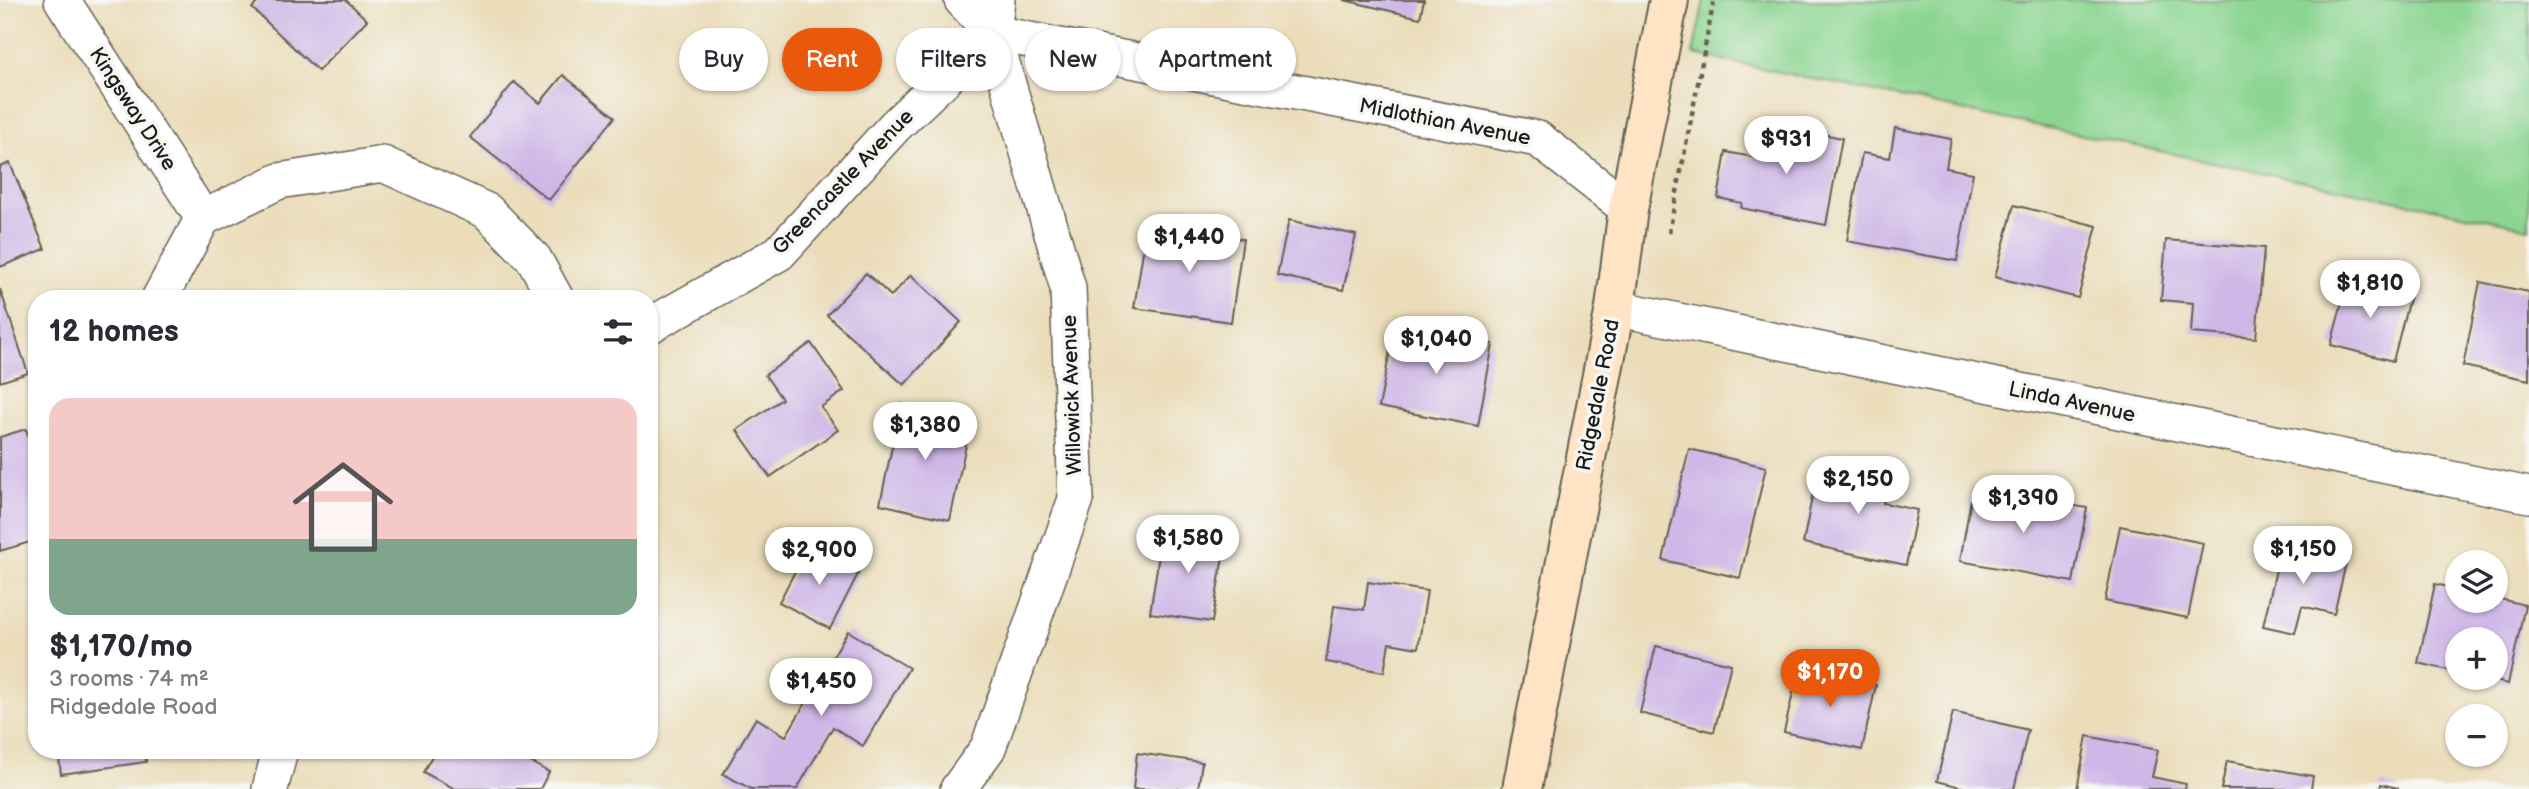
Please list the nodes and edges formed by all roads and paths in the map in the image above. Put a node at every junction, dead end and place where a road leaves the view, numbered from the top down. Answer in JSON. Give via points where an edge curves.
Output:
{"nodes":[{"id":1,"x":62,"y":0,"type":"edge"},
{"id":2,"x":962,"y":0,"type":"edge"},
{"id":3,"x":1670,"y":0,"type":"edge"},
{"id":4,"x":1714,"y":0,"type":"edge"},
{"id":5,"x":995,"y":16,"type":"edge"},
{"id":6,"x":1628,"y":209,"type":"junction"},
{"id":7,"x":203,"y":218,"type":"junction"},
{"id":8,"x":1668,"y":240,"type":"dead end"},
{"id":9,"x":164,"y":290,"type":"edge"},
{"id":10,"x":551,"y":290,"type":"edge"},
{"id":11,"x":1615,"y":308,"type":"junction"},
{"id":12,"x":658,"y":321,"type":"edge"},
{"id":13,"x":2529,"y":495,"type":"edge"},
{"id":14,"x":278,"y":759,"type":"edge"},
{"id":15,"x":270,"y":789,"type":"edge"},
{"id":16,"x":958,"y":789,"type":"edge"},
{"id":17,"x":1522,"y":789,"type":"edge"}],
"edges":[{"from":1,"to":7,"type":"street","name":"Kingsway Drive"},
{"from":2,"to":5,"type":"street","name":"Willowick Avenue"},
{"from":3,"to":6,"type":"street","name":"Ridgedale Road"},
{"from":4,"to":8,"type":"path"},
{"from":5,"to":6,"type":"street","name":"Midlothian Avenue","via":[[1538,139]]},
{"from":5,"to":12,"type":"street","name":"Greencastle Avenue","via":[[779,253]]},
{"from":5,"to":16,"type":"street","name":"Willowick Avenue","via":[[1068,288],[1076,499],[988,748]]},
{"from":6,"to":11,"type":"street","name":"Ridgedale Road"},
{"from":7,"to":9,"type":"street"},
{"from":7,"to":10,"type":"street","via":[[279,181],[383,164],[487,211],[534,259]]},
{"from":11,"to":13,"type":"street","name":"Linda Avenue"},
{"from":11,"to":17,"type":"street","name":"Ridgedale Road"},
{"from":14,"to":15,"type":"street"}]}
